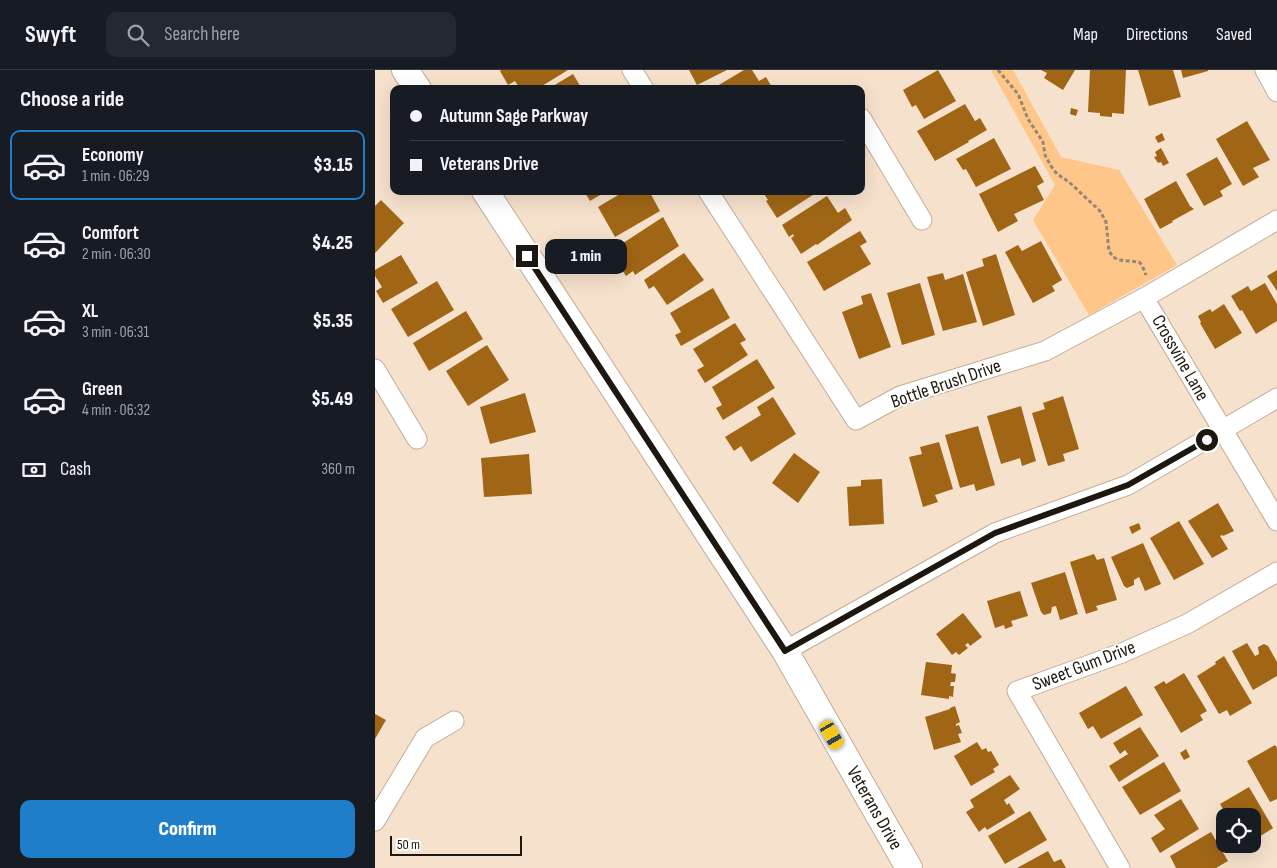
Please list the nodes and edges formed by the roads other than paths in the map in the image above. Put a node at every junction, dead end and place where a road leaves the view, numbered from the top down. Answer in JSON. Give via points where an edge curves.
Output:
{"nodes":[{"id":1,"x":405,"y":70,"type":"edge"},
{"id":2,"x":632,"y":70,"type":"edge"},
{"id":3,"x":1265,"y":70,"type":"edge"},
{"id":4,"x":415,"y":85,"type":"edge"},
{"id":5,"x":641,"y":85,"type":"edge"},
{"id":6,"x":1277,"y":92,"type":"edge"},
{"id":7,"x":865,"y":125,"type":"edge"},
{"id":8,"x":488,"y":195,"type":"edge"},
{"id":9,"x":711,"y":195,"type":"edge"},
{"id":10,"x":923,"y":220,"type":"dead end"},
{"id":11,"x":1277,"y":220,"type":"edge"},
{"id":12,"x":1144,"y":298,"type":"junction"},
{"id":13,"x":375,"y":369,"type":"edge"},
{"id":14,"x":1277,"y":398,"type":"edge"},
{"id":15,"x":1222,"y":430,"type":"junction"},
{"id":16,"x":417,"y":439,"type":"dead end"},
{"id":17,"x":1277,"y":521,"type":"edge"},
{"id":18,"x":1277,"y":572,"type":"edge"},
{"id":19,"x":785,"y":651,"type":"junction"},
{"id":20,"x":454,"y":721,"type":"dead end"},
{"id":21,"x":375,"y":821,"type":"edge"},
{"id":22,"x":909,"y":868,"type":"edge"},
{"id":23,"x":1120,"y":868,"type":"edge"}],
"edges":[{"from":1,"to":4,"type":"main road"},
{"from":2,"to":5,"type":"street"},
{"from":3,"to":6,"type":"street"},
{"from":7,"to":10,"type":"street"},
{"from":8,"to":19,"type":"main road","name":"Veterans Drive"},
{"from":9,"to":12,"type":"street","name":"Bottle Brush Drive","via":[[855,420],[900,396],[1045,351]]},
{"from":11,"to":12,"type":"street","name":"Bottle Brush Drive"},
{"from":12,"to":15,"type":"street","name":"Crossvine Lane"},
{"from":13,"to":16,"type":"street"},
{"from":14,"to":15,"type":"street"},
{"from":15,"to":17,"type":"street","name":"Crossvine Lane"},
{"from":15,"to":19,"type":"street","via":[[1128,485],[995,533]]},
{"from":18,"to":23,"type":"street","name":"Sweet Gum Drive","via":[[1187,624],[1122,653],[1017,691]]},
{"from":19,"to":22,"type":"main road","name":"Veterans Drive"},
{"from":20,"to":21,"type":"street","via":[[425,738]]}]}
